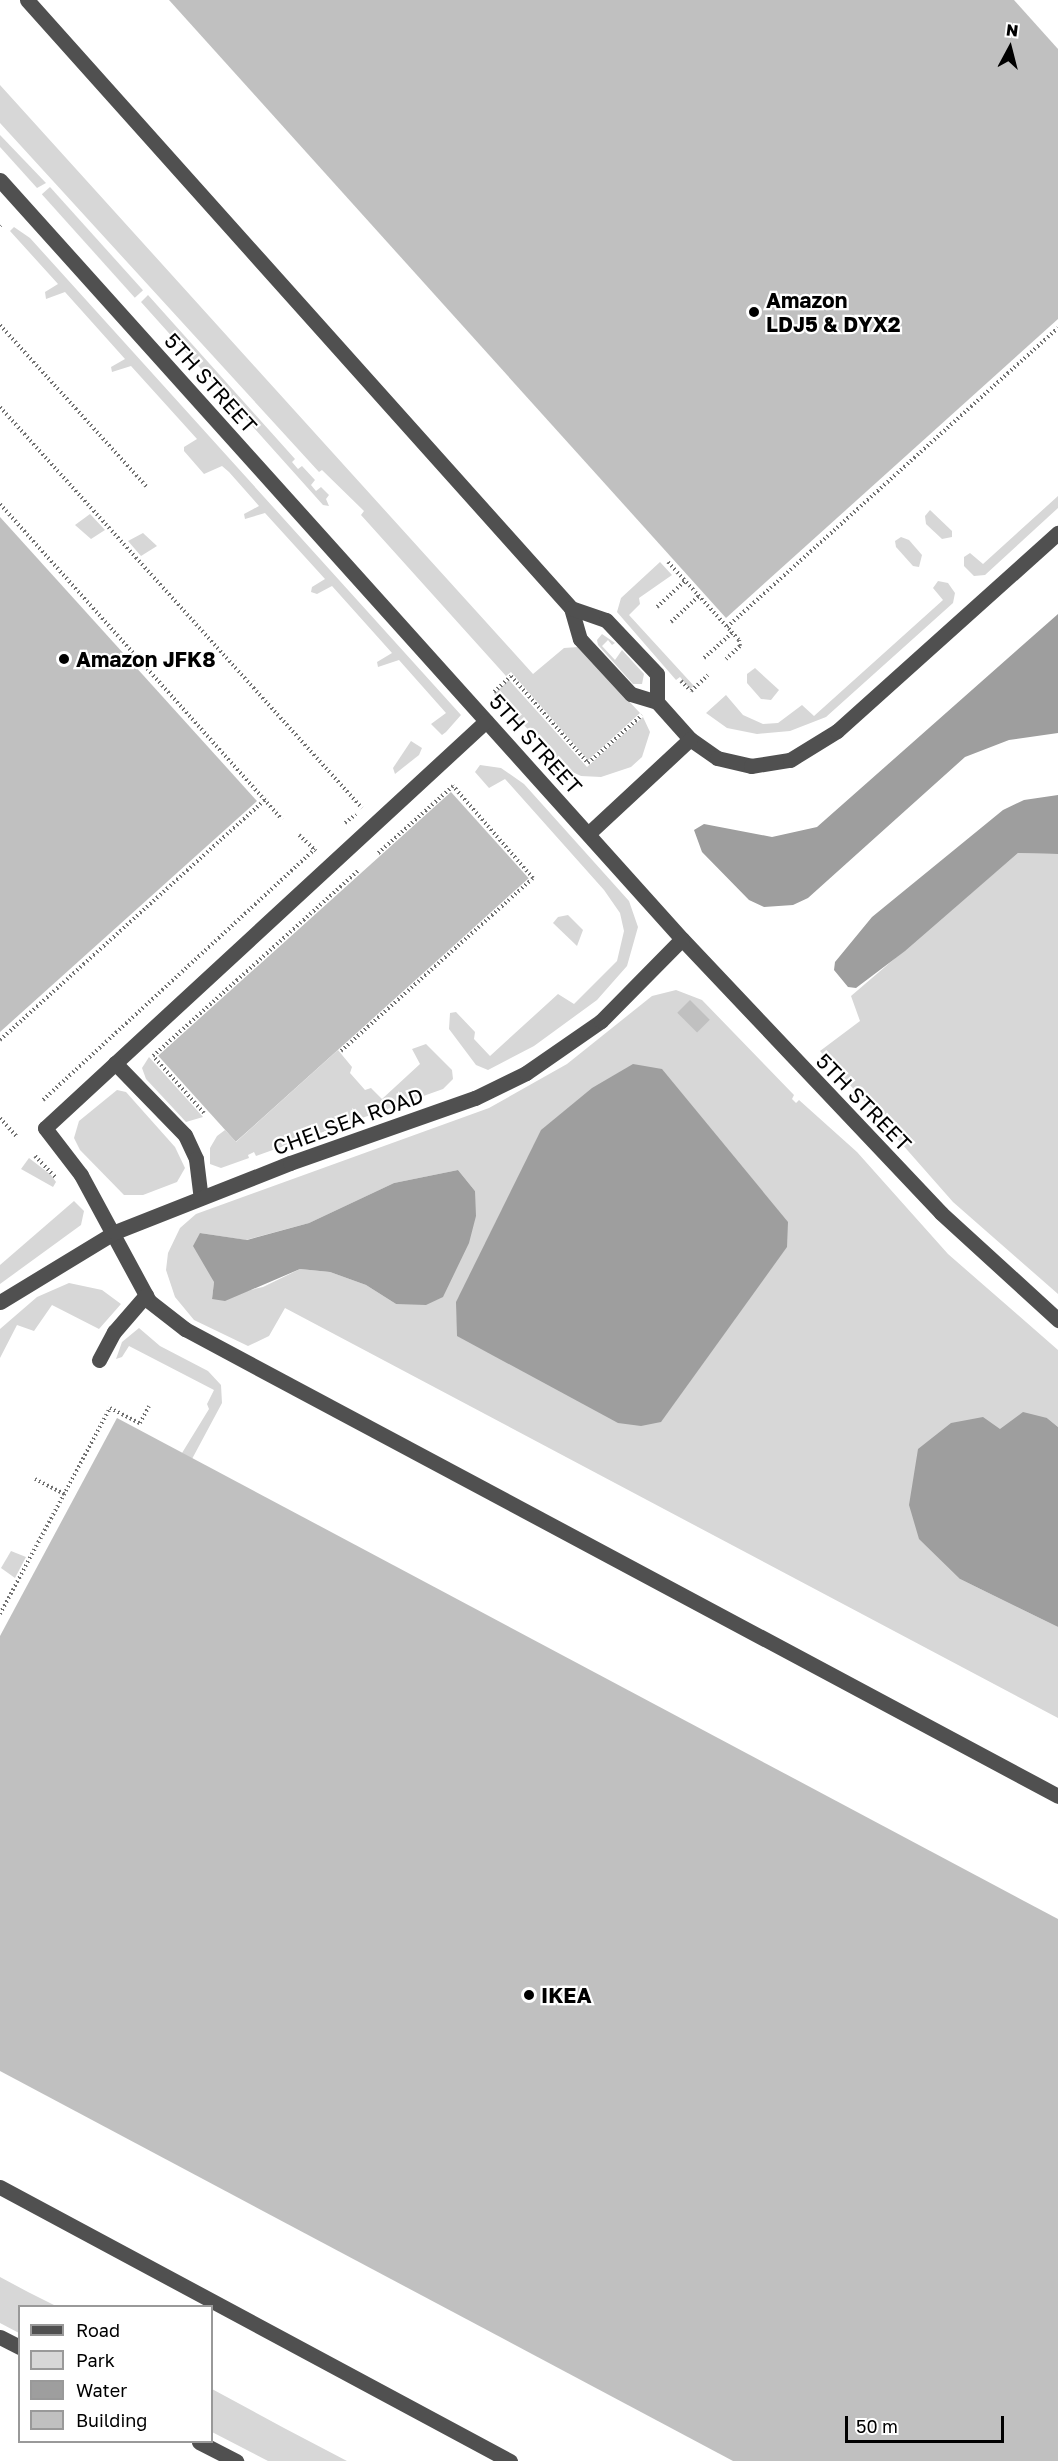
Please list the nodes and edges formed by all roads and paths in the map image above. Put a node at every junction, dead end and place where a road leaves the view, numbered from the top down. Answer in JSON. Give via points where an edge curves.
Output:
{"nodes":[{"id":1,"x":27,"y":0,"type":"edge"},
{"id":2,"x":0,"y":180,"type":"edge"},
{"id":3,"x":0,"y":325,"type":"edge"},
{"id":4,"x":1058,"y":328,"type":"edge"},
{"id":5,"x":0,"y":407,"type":"edge"},
{"id":6,"x":147,"y":487,"type":"dead end"},
{"id":7,"x":0,"y":504,"type":"edge"},
{"id":8,"x":1058,"y":533,"type":"edge"},
{"id":9,"x":668,"y":562,"type":"dead end"},
{"id":10,"x":685,"y":581,"type":"junction"},
{"id":11,"x":699,"y":596,"type":"junction"},
{"id":12,"x":657,"y":607,"type":"dead end"},
{"id":13,"x":571,"y":608,"type":"junction"},
{"id":14,"x":671,"y":622,"type":"dead end"},
{"id":15,"x":727,"y":627,"type":"junction"},
{"id":16,"x":733,"y":632,"type":"junction"},
{"id":17,"x":704,"y":658,"type":"dead end"},
{"id":18,"x":726,"y":659,"type":"dead end"},
{"id":19,"x":708,"y":675,"type":"dead end"},
{"id":20,"x":681,"y":681,"type":"dead end"},
{"id":21,"x":494,"y":692,"type":"dead end"},
{"id":22,"x":657,"y":702,"type":"junction"},
{"id":23,"x":642,"y":715,"type":"dead end"},
{"id":24,"x":486,"y":721,"type":"junction"},
{"id":25,"x":690,"y":739,"type":"junction"},
{"id":26,"x":267,"y":798,"type":"junction"},
{"id":27,"x":362,"y":808,"type":"dead end"},
{"id":28,"x":282,"y":819,"type":"dead end"},
{"id":29,"x":589,"y":833,"type":"junction"},
{"id":30,"x":299,"y":835,"type":"dead end"},
{"id":31,"x":315,"y":849,"type":"junction"},
{"id":32,"x":376,"y":855,"type":"dead end"},
{"id":33,"x":322,"y":856,"type":"dead end"},
{"id":34,"x":358,"y":872,"type":"dead end"},
{"id":35,"x":682,"y":939,"type":"junction"},
{"id":36,"x":0,"y":1040,"type":"edge"},
{"id":37,"x":341,"y":1051,"type":"dead end"},
{"id":38,"x":115,"y":1063,"type":"junction"},
{"id":39,"x":44,"y":1100,"type":"dead end"},
{"id":40,"x":204,"y":1113,"type":"dead end"},
{"id":41,"x":0,"y":1118,"type":"edge"},
{"id":42,"x":17,"y":1137,"type":"dead end"},
{"id":43,"x":35,"y":1156,"type":"dead end"},
{"id":44,"x":56,"y":1178,"type":"dead end"},
{"id":45,"x":201,"y":1198,"type":"junction"},
{"id":46,"x":115,"y":1232,"type":"junction"},
{"id":47,"x":146,"y":1295,"type":"junction"},
{"id":48,"x":0,"y":1302,"type":"edge"},
{"id":49,"x":1058,"y":1320,"type":"edge"},
{"id":50,"x":99,"y":1360,"type":"dead end"},
{"id":51,"x":149,"y":1406,"type":"dead end"},
{"id":52,"x":35,"y":1479,"type":"dead end"},
{"id":53,"x":64,"y":1494,"type":"junction"},
{"id":54,"x":0,"y":1614,"type":"edge"},
{"id":55,"x":1058,"y":1796,"type":"edge"},
{"id":56,"x":0,"y":2187,"type":"edge"},
{"id":57,"x":0,"y":2337,"type":"edge"},
{"id":58,"x":18,"y":2346,"type":"edge"},
{"id":59,"x":201,"y":2443,"type":"edge"},
{"id":60,"x":236,"y":2461,"type":"edge"},
{"id":61,"x":510,"y":2461,"type":"edge"}],
"edges":[{"from":1,"to":13,"type":"street"},
{"from":2,"to":24,"type":"street","name":"5TH STREET"},
{"from":3,"to":6,"type":"path"},
{"from":4,"to":15,"type":"path"},
{"from":5,"to":27,"type":"path"},
{"from":7,"to":26,"type":"path"},
{"from":8,"to":25,"type":"street","via":[[837,731],[789,760],[751,766],[717,758]]},
{"from":9,"to":10,"type":"path"},
{"from":10,"to":11,"type":"path"},
{"from":10,"to":12,"type":"path"},
{"from":11,"to":14,"type":"path"},
{"from":11,"to":15,"type":"path"},
{"from":13,"to":22,"type":"street","via":[[580,639],[631,694]]},
{"from":13,"to":22,"type":"street","via":[[606,620],[657,674]]},
{"from":15,"to":16,"type":"path"},
{"from":16,"to":17,"type":"path"},
{"from":16,"to":18,"type":"path","via":[[741,644]]},
{"from":19,"to":20,"type":"path","via":[[691,691]]},
{"from":21,"to":23,"type":"path","via":[[511,676],[588,763]]},
{"from":22,"to":25,"type":"street"},
{"from":24,"to":29,"type":"street","name":"5TH STREET"},
{"from":24,"to":38,"type":"street"},
{"from":25,"to":29,"type":"street"},
{"from":26,"to":28,"type":"path"},
{"from":26,"to":36,"type":"path"},
{"from":29,"to":35,"type":"street","name":"5TH STREET"},
{"from":30,"to":31,"type":"path"},
{"from":31,"to":33,"type":"path"},
{"from":31,"to":39,"type":"path"},
{"from":32,"to":37,"type":"path","via":[[453,786],[533,878]]},
{"from":34,"to":40,"type":"path","via":[[153,1056]]},
{"from":35,"to":45,"type":"street","name":"CHELSEA ROAD","via":[[601,1021],[526,1073],[475,1098]]},
{"from":35,"to":49,"type":"street","name":"5TH STREET","via":[[941,1213]]},
{"from":38,"to":45,"type":"street","via":[[185,1135],[196,1159]]},
{"from":38,"to":46,"type":"street","via":[[45,1128],[81,1174]]},
{"from":41,"to":42,"type":"path"},
{"from":43,"to":44,"type":"path"},
{"from":45,"to":46,"type":"street","name":"CHELSEA ROAD"},
{"from":46,"to":47,"type":"street"},
{"from":46,"to":48,"type":"street","name":"CHELSEA ROAD"},
{"from":47,"to":50,"type":"street","via":[[114,1332]]},
{"from":47,"to":55,"type":"street","via":[[185,1329]]},
{"from":51,"to":53,"type":"path","via":[[140,1424],[110,1408]]},
{"from":52,"to":53,"type":"path"},
{"from":53,"to":54,"type":"path"},
{"from":56,"to":61,"type":"street"},
{"from":57,"to":58,"type":"street"},
{"from":59,"to":60,"type":"street"}]}
